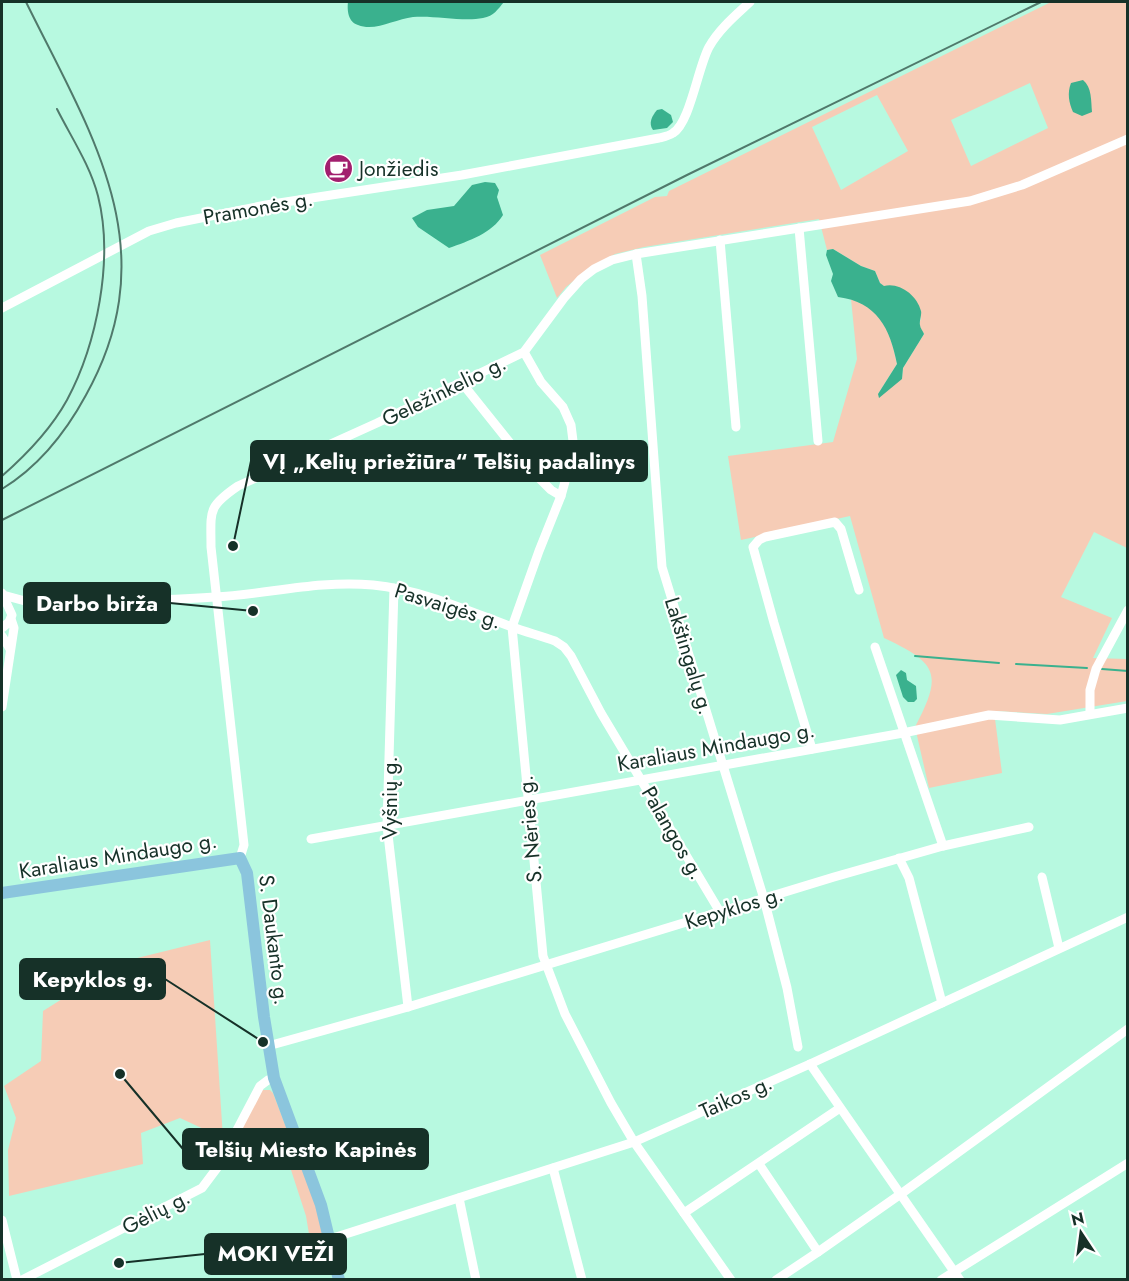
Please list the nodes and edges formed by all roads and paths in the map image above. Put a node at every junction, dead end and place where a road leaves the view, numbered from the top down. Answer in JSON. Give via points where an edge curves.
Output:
{"nodes":[{"id":1,"x":750,"y":2,"type":"edge"},
{"id":2,"x":1128,"y":139,"type":"edge"},
{"id":3,"x":799,"y":228,"type":"junction"},
{"id":4,"x":720,"y":240,"type":"junction"},
{"id":5,"x":636,"y":254,"type":"junction"},
{"id":6,"x":2,"y":308,"type":"edge"},
{"id":7,"x":524,"y":352,"type":"junction"},
{"id":8,"x":462,"y":383,"type":"junction"},
{"id":9,"x":736,"y":427,"type":"dead end"},
{"id":10,"x":818,"y":441,"type":"dead end"},
{"id":11,"x":561,"y":496,"type":"junction"},
{"id":12,"x":394,"y":588,"type":"junction"},
{"id":13,"x":859,"y":590,"type":"dead end"},
{"id":14,"x":2,"y":594,"type":"edge"},
{"id":15,"x":216,"y":597,"type":"junction"},
{"id":16,"x":25,"y":601,"type":"junction"},
{"id":17,"x":1128,"y":609,"type":"edge"},
{"id":18,"x":11,"y":617,"type":"junction"},
{"id":19,"x":512,"y":627,"type":"junction"},
{"id":20,"x":2,"y":628,"type":"edge"},
{"id":21,"x":2,"y":636,"type":"edge"},
{"id":22,"x":875,"y":647,"type":"dead end"},
{"id":23,"x":10,"y":649,"type":"junction"},
{"id":24,"x":2,"y":706,"type":"edge"},
{"id":25,"x":1128,"y":708,"type":"edge"},
{"id":26,"x":1090,"y":714,"type":"junction"},
{"id":27,"x":903,"y":733,"type":"junction"},
{"id":28,"x":812,"y":749,"type":"junction"},
{"id":29,"x":722,"y":765,"type":"junction"},
{"id":30,"x":642,"y":780,"type":"junction"},
{"id":31,"x":528,"y":801,"type":"junction"},
{"id":32,"x":387,"y":826,"type":"junction"},
{"id":33,"x":1029,"y":827,"type":"dead end"},
{"id":34,"x":311,"y":839,"type":"dead end"},
{"id":35,"x":943,"y":846,"type":"junction"},
{"id":36,"x":240,"y":858,"type":"junction"},
{"id":37,"x":899,"y":858,"type":"junction"},
{"id":38,"x":1042,"y":877,"type":"dead end"},
{"id":39,"x":2,"y":893,"type":"edge"},
{"id":40,"x":764,"y":899,"type":"junction"},
{"id":41,"x":720,"y":912,"type":"junction"},
{"id":42,"x":1128,"y":917,"type":"edge"},
{"id":43,"x":1059,"y":948,"type":"junction"},
{"id":44,"x":546,"y":964,"type":"junction"},
{"id":45,"x":942,"y":1003,"type":"junction"},
{"id":46,"x":408,"y":1008,"type":"junction"},
{"id":47,"x":1128,"y":1029,"type":"edge"},
{"id":48,"x":268,"y":1046,"type":"junction"},
{"id":49,"x":798,"y":1047,"type":"dead end"},
{"id":50,"x":810,"y":1064,"type":"junction"},
{"id":51,"x":274,"y":1078,"type":"junction"},
{"id":52,"x":840,"y":1108,"type":"junction"},
{"id":53,"x":634,"y":1142,"type":"junction"},
{"id":54,"x":1128,"y":1163,"type":"edge"},
{"id":55,"x":759,"y":1164,"type":"junction"},
{"id":56,"x":553,"y":1168,"type":"junction"},
{"id":57,"x":900,"y":1195,"type":"junction"},
{"id":58,"x":459,"y":1198,"type":"junction"},
{"id":59,"x":684,"y":1213,"type":"junction"},
{"id":60,"x":2,"y":1220,"type":"edge"},
{"id":61,"x":330,"y":1239,"type":"junction"},
{"id":62,"x":818,"y":1252,"type":"junction"},
{"id":63,"x":954,"y":1271,"type":"junction"},
{"id":64,"x":17,"y":1280,"type":"edge"},
{"id":65,"x":22,"y":1280,"type":"edge"},
{"id":66,"x":339,"y":1280,"type":"edge"},
{"id":67,"x":476,"y":1280,"type":"edge"},
{"id":68,"x":582,"y":1280,"type":"edge"},
{"id":69,"x":731,"y":1280,"type":"edge"},
{"id":70,"x":776,"y":1280,"type":"edge"},
{"id":71,"x":941,"y":1280,"type":"edge"},
{"id":72,"x":960,"y":1280,"type":"edge"}],
"edges":[{"from":1,"to":6,"type":"street","name":"Pramonės g.","via":[[709,47],[687,111],[674,133],[462,175],[176,222],[149,231]]},
{"from":2,"to":3,"type":"street","name":"Geležinkelio g.","via":[[1022,185],[970,201]]},
{"from":3,"to":4,"type":"street","name":"Geležinkelio g."},
{"from":3,"to":10,"type":"street"},
{"from":4,"to":5,"type":"street","name":"Geležinkelio g."},
{"from":4,"to":9,"type":"street"},
{"from":5,"to":7,"type":"street","name":"Geležinkelio g.","via":[[612,260],[581,279]]},
{"from":5,"to":29,"type":"street","name":"Lakštingalų g.","via":[[662,567]]},
{"from":7,"to":8,"type":"street","name":"Geležinkelio g."},
{"from":7,"to":11,"type":"street","name":"S. Nėries g.","via":[[541,382],[563,407],[571,425],[574,449]]},
{"from":8,"to":11,"type":"street","via":[[534,473]]},
{"from":8,"to":15,"type":"street","name":"Geležinkelio g.","via":[[238,486],[218,499],[211,527]]},
{"from":11,"to":19,"type":"street","name":"S. Nėries g."},
{"from":12,"to":15,"type":"street","name":"Pasvaigės g.","via":[[333,583]]},
{"from":12,"to":19,"type":"street","name":"Pasvaigės g.","via":[[443,601]]},
{"from":12,"to":32,"type":"street","name":"Vyšnių g."},
{"from":13,"to":28,"type":"street","via":[[842,529],[836,522],[765,537],[753,547]]},
{"from":14,"to":16,"type":"street","name":"Pasvaigės g."},
{"from":14,"to":18,"type":"street"},
{"from":15,"to":16,"type":"street","name":"Pasvaigės g."},
{"from":15,"to":36,"type":"street","name":"S. Daukanto g.","via":[[242,823],[244,845]]},
{"from":16,"to":18,"type":"street"},
{"from":17,"to":26,"type":"street","via":[[1096,669]]},
{"from":18,"to":20,"type":"street"},
{"from":18,"to":23,"type":"street","via":[[14,628]]},
{"from":19,"to":30,"type":"street","name":"Palangos g.","via":[[555,641],[568,651]]},
{"from":19,"to":31,"type":"street","name":"S. Nėries g."},
{"from":21,"to":23,"type":"street"},
{"from":22,"to":27,"type":"street"},
{"from":23,"to":24,"type":"street"},
{"from":25,"to":26,"type":"street","name":"Karaliaus Mindaugo g."},
{"from":26,"to":27,"type":"street","name":"Karaliaus Mindaugo g.","via":[[1060,720],[989,716]]},
{"from":27,"to":28,"type":"street","name":"Karaliaus Mindaugo g."},
{"from":27,"to":35,"type":"street"},
{"from":28,"to":29,"type":"street","name":"Karaliaus Mindaugo g."},
{"from":29,"to":30,"type":"street","name":"Karaliaus Mindaugo g."},
{"from":29,"to":40,"type":"street","name":"Lakštingalų g."},
{"from":30,"to":31,"type":"street","name":"Karaliaus Mindaugo g."},
{"from":30,"to":41,"type":"street","name":"Palangos g."},
{"from":31,"to":32,"type":"street","name":"Karaliaus Mindaugo g."},
{"from":31,"to":44,"type":"street","name":"S. Nėries g."},
{"from":32,"to":34,"type":"street","name":"Karaliaus Mindaugo g."},
{"from":32,"to":46,"type":"street","name":"Vyšnių g."},
{"from":33,"to":35,"type":"street","name":"Kepyklos g."},
{"from":35,"to":37,"type":"street","name":"Kepyklos g."},
{"from":36,"to":39,"type":"main road","name":"Karaliaus Mindaugo g."},
{"from":36,"to":48,"type":"main road","name":"S. Daukanto g.","via":[[247,873]]},
{"from":37,"to":40,"type":"street","name":"Kepyklos g."},
{"from":37,"to":45,"type":"street","via":[[909,878]]},
{"from":38,"to":43,"type":"street"},
{"from":40,"to":41,"type":"street","name":"Kepyklos g."},
{"from":40,"to":49,"type":"street","name":"Lakštingalų g."},
{"from":41,"to":44,"type":"street","name":"Kepyklos g."},
{"from":42,"to":43,"type":"street","name":"Taikos g."},
{"from":43,"to":45,"type":"street","name":"Taikos g."},
{"from":44,"to":46,"type":"street","name":"Kepyklos g."},
{"from":44,"to":53,"type":"street","name":"S. Nėries g.","via":[[565,1014]]},
{"from":45,"to":50,"type":"street","name":"Taikos g."},
{"from":46,"to":48,"type":"street","name":"Kepyklos g."},
{"from":47,"to":57,"type":"street"},
{"from":48,"to":51,"type":"main road","name":"S. Daukanto g."},
{"from":50,"to":52,"type":"street"},
{"from":50,"to":53,"type":"street","name":"Taikos g."},
{"from":51,"to":61,"type":"main road","name":"S. Daukanto g."},
{"from":51,"to":65,"type":"street","name":"Gėlių g.","via":[[260,1086],[217,1168],[202,1188]]},
{"from":52,"to":55,"type":"street"},
{"from":52,"to":57,"type":"street"},
{"from":53,"to":56,"type":"street","name":"Taikos g."},
{"from":53,"to":59,"type":"street","name":"S. Nėries g."},
{"from":54,"to":63,"type":"street"},
{"from":55,"to":59,"type":"street"},
{"from":55,"to":62,"type":"street"},
{"from":56,"to":58,"type":"street","name":"Taikos g."},
{"from":56,"to":68,"type":"street"},
{"from":57,"to":62,"type":"street"},
{"from":57,"to":63,"type":"street"},
{"from":58,"to":61,"type":"street","name":"Taikos g."},
{"from":58,"to":67,"type":"street"},
{"from":59,"to":69,"type":"street","name":"S. Nėries g."},
{"from":60,"to":64,"type":"street"},
{"from":61,"to":66,"type":"main road","name":"S. Daukanto g."},
{"from":62,"to":70,"type":"street"},
{"from":63,"to":71,"type":"street"},
{"from":63,"to":72,"type":"street"}]}
